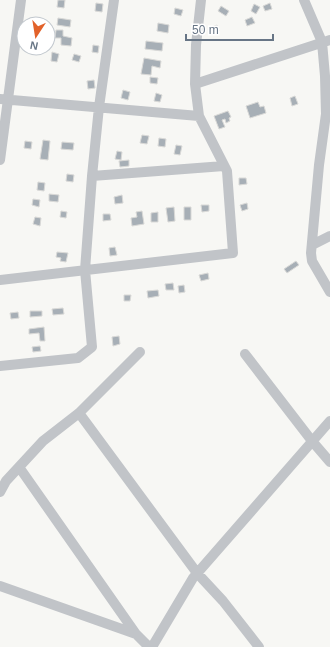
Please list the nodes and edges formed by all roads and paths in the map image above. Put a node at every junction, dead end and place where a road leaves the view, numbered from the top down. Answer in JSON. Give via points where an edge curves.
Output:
{"nodes":[{"id":1,"x":21,"y":0,"type":"edge"},
{"id":2,"x":114,"y":0,"type":"edge"},
{"id":3,"x":201,"y":0,"type":"edge"},
{"id":4,"x":304,"y":0,"type":"edge"},
{"id":5,"x":326,"y":41,"type":"edge"},
{"id":6,"x":194,"y":84,"type":"junction"},
{"id":7,"x":4,"y":99,"type":"edge"},
{"id":8,"x":99,"y":107,"type":"junction"},
{"id":9,"x":199,"y":116,"type":"junction"},
{"id":10,"x":0,"y":160,"type":"edge"},
{"id":11,"x":224,"y":166,"type":"junction"},
{"id":12,"x":92,"y":176,"type":"junction"},
{"id":13,"x":330,"y":236,"type":"edge"},
{"id":14,"x":312,"y":245,"type":"junction"},
{"id":15,"x":85,"y":270,"type":"junction"},
{"id":16,"x":0,"y":280,"type":"edge"},
{"id":17,"x":330,"y":292,"type":"edge"},
{"id":18,"x":140,"y":352,"type":"dead end"},
{"id":19,"x":245,"y":354,"type":"dead end"},
{"id":20,"x":0,"y":366,"type":"edge"},
{"id":21,"x":79,"y":413,"type":"junction"},
{"id":22,"x":330,"y":421,"type":"edge"},
{"id":23,"x":312,"y":441,"type":"junction"},
{"id":24,"x":330,"y":462,"type":"edge"},
{"id":25,"x":19,"y":467,"type":"junction"},
{"id":26,"x":0,"y":492,"type":"edge"},
{"id":27,"x":197,"y":573,"type":"junction"},
{"id":28,"x":0,"y":586,"type":"edge"},
{"id":29,"x":136,"y":634,"type":"junction"},
{"id":30,"x":150,"y":647,"type":"edge"},
{"id":31,"x":259,"y":647,"type":"edge"}],
"edges":[{"from":1,"to":7,"type":"street"},
{"from":2,"to":8,"type":"street"},
{"from":3,"to":6,"type":"street"},
{"from":4,"to":5,"type":"street"},
{"from":5,"to":6,"type":"street"},
{"from":5,"to":14,"type":"street","via":[[326,114]]},
{"from":6,"to":9,"type":"street"},
{"from":7,"to":8,"type":"street"},
{"from":7,"to":10,"type":"street"},
{"from":8,"to":9,"type":"street"},
{"from":8,"to":12,"type":"street"},
{"from":9,"to":11,"type":"street"},
{"from":11,"to":12,"type":"street"},
{"from":11,"to":15,"type":"street","via":[[227,171],[233,252]]},
{"from":12,"to":15,"type":"street"},
{"from":13,"to":14,"type":"street"},
{"from":14,"to":17,"type":"street","via":[[312,261]]},
{"from":15,"to":16,"type":"street"},
{"from":15,"to":20,"type":"street","via":[[92,347],[78,358]]},
{"from":18,"to":21,"type":"street"},
{"from":19,"to":23,"type":"street"},
{"from":21,"to":25,"type":"street","via":[[43,442]]},
{"from":21,"to":27,"type":"street"},
{"from":22,"to":23,"type":"street"},
{"from":23,"to":24,"type":"street"},
{"from":23,"to":27,"type":"street"},
{"from":25,"to":26,"type":"street"},
{"from":25,"to":29,"type":"street"},
{"from":27,"to":30,"type":"street"},
{"from":27,"to":31,"type":"street"},
{"from":28,"to":29,"type":"street"},
{"from":29,"to":30,"type":"street"}]}
